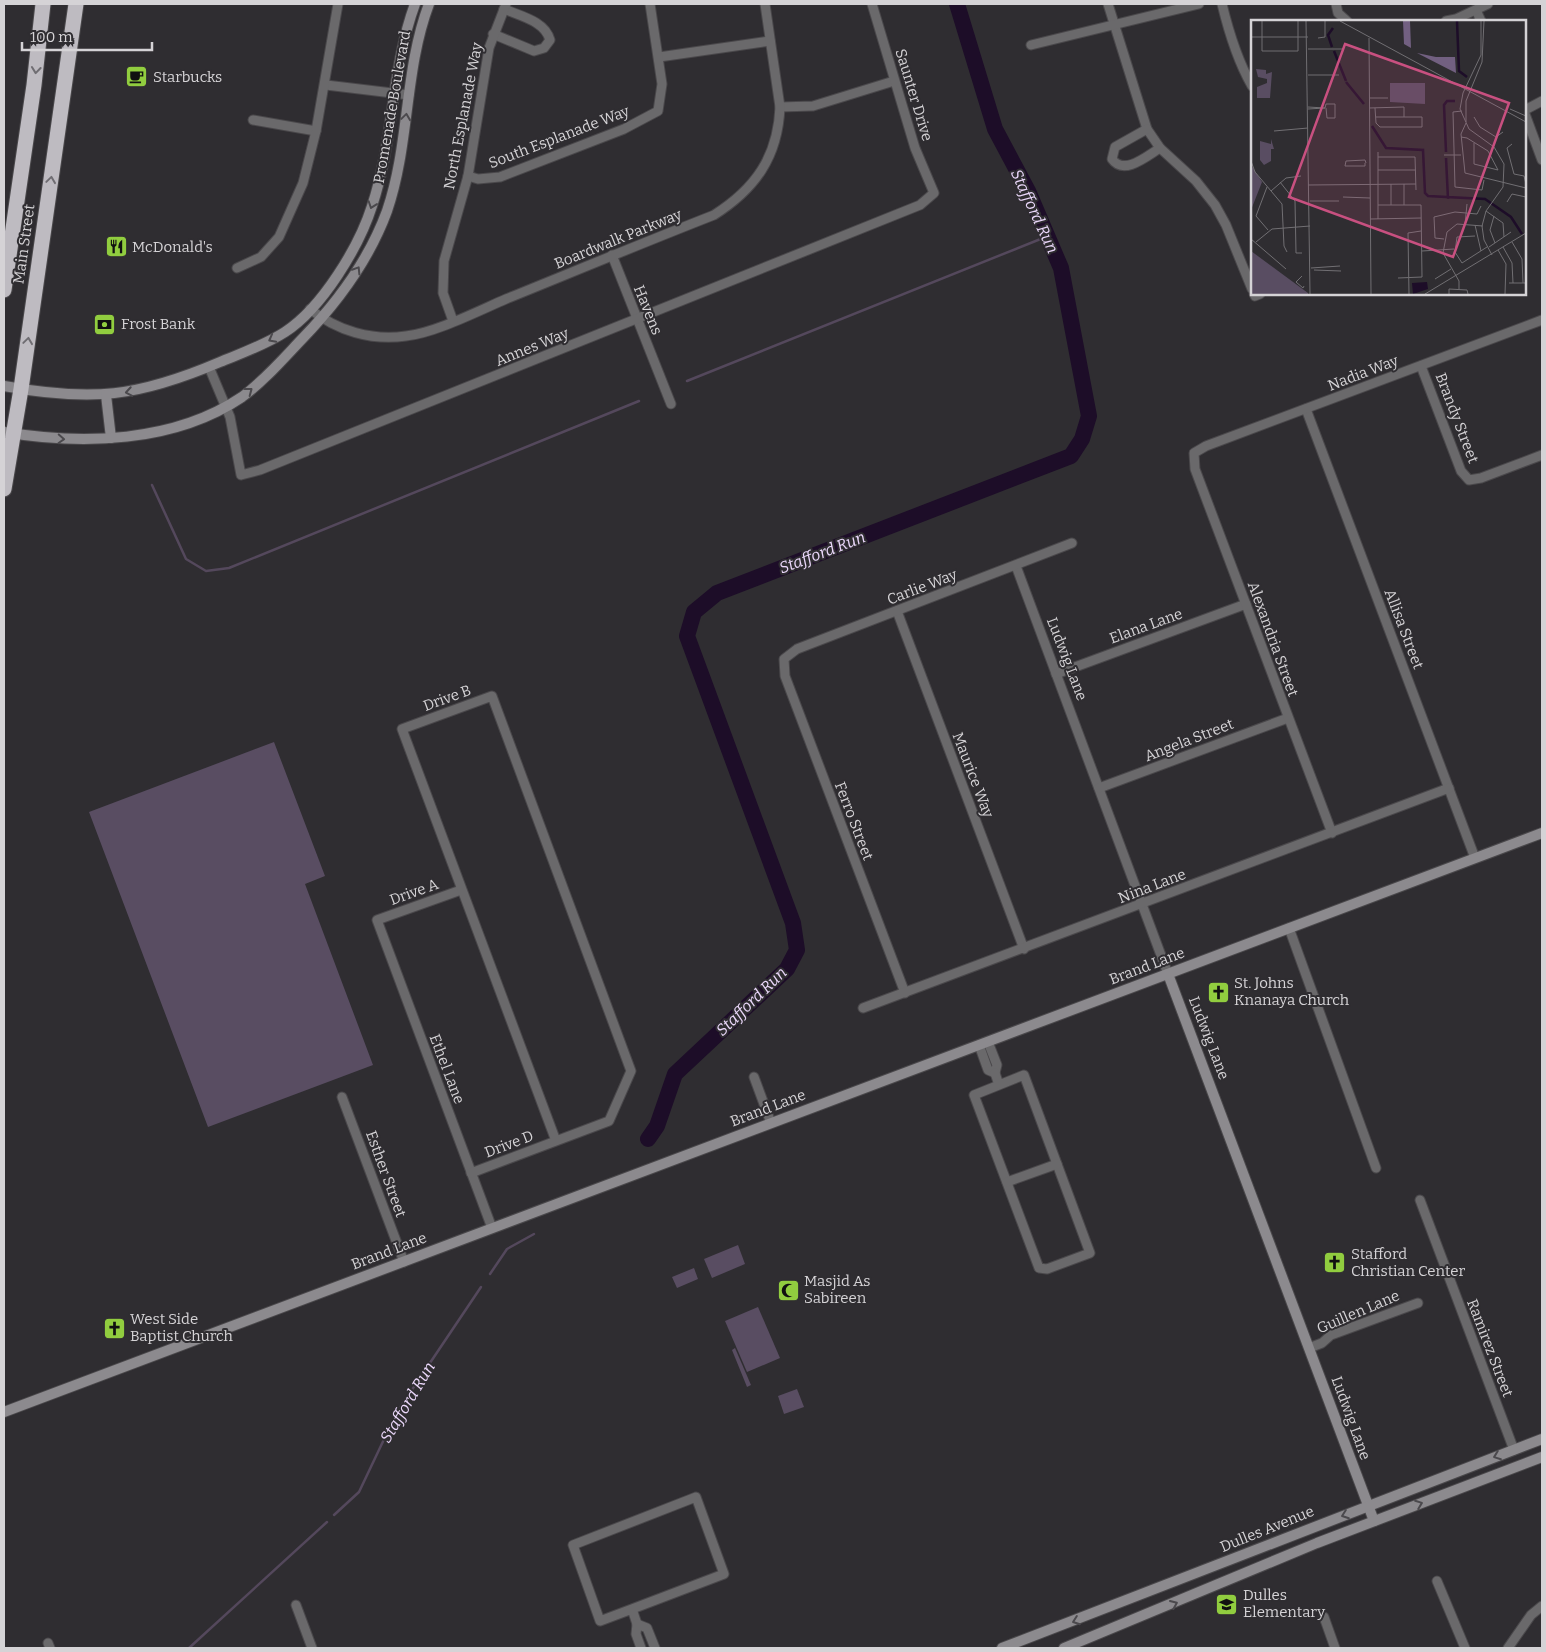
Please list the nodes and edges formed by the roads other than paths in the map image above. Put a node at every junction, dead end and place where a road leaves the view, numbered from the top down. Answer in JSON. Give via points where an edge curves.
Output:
{"nodes":[{"id":1,"x":42,"y":4,"type":"edge"},
{"id":2,"x":76,"y":4,"type":"edge"},
{"id":3,"x":338,"y":4,"type":"edge"},
{"id":4,"x":415,"y":4,"type":"edge"},
{"id":5,"x":429,"y":4,"type":"edge"},
{"id":6,"x":650,"y":4,"type":"edge"},
{"id":7,"x":765,"y":4,"type":"edge"},
{"id":8,"x":872,"y":4,"type":"edge"},
{"id":9,"x":1108,"y":4,"type":"edge"},
{"id":10,"x":1199,"y":4,"type":"edge"},
{"id":11,"x":1222,"y":4,"type":"edge"},
{"id":12,"x":1336,"y":4,"type":"edge"},
{"id":13,"x":1488,"y":4,"type":"edge"},
{"id":14,"x":505,"y":6,"type":"edge"},
{"id":15,"x":1476,"y":10,"type":"junction"},
{"id":16,"x":1345,"y":20,"type":"edge"},
{"id":17,"x":1449,"y":20,"type":"edge"},
{"id":18,"x":1481,"y":20,"type":"edge"},
{"id":19,"x":1113,"y":24,"type":"junction"},
{"id":20,"x":493,"y":34,"type":"junction"},
{"id":21,"x":770,"y":41,"type":"junction"},
{"id":22,"x":1031,"y":45,"type":"dead end"},
{"id":23,"x":659,"y":57,"type":"junction"},
{"id":24,"x":894,"y":81,"type":"junction"},
{"id":25,"x":326,"y":84,"type":"junction"},
{"id":26,"x":1251,"y":84,"type":"edge"},
{"id":27,"x":395,"y":93,"type":"junction"},
{"id":28,"x":410,"y":95,"type":"junction"},
{"id":29,"x":1542,"y":101,"type":"edge"},
{"id":30,"x":780,"y":107,"type":"junction"},
{"id":31,"x":1526,"y":109,"type":"edge"},
{"id":32,"x":1526,"y":117,"type":"edge"},
{"id":33,"x":253,"y":120,"type":"dead end"},
{"id":34,"x":1147,"y":129,"type":"junction"},
{"id":35,"x":316,"y":131,"type":"junction"},
{"id":36,"x":1160,"y":148,"type":"junction"},
{"id":37,"x":1542,"y":160,"type":"edge"},
{"id":38,"x":468,"y":176,"type":"junction"},
{"id":39,"x":934,"y":193,"type":"joint"},
{"id":40,"x":612,"y":255,"type":"junction"},
{"id":41,"x":237,"y":268,"type":"dead end"},
{"id":42,"x":1251,"y":284,"type":"edge"},
{"id":43,"x":4,"y":290,"type":"edge"},
{"id":44,"x":310,"y":309,"type":"junction"},
{"id":45,"x":322,"y":319,"type":"junction"},
{"id":46,"x":637,"y":319,"type":"junction"},
{"id":47,"x":1542,"y":320,"type":"edge"},
{"id":48,"x":453,"y":321,"type":"junction"},
{"id":49,"x":1421,"y":366,"type":"junction"},
{"id":50,"x":209,"y":367,"type":"junction"},
{"id":51,"x":4,"y":386,"type":"edge"},
{"id":52,"x":21,"y":390,"type":"junction"},
{"id":53,"x":106,"y":395,"type":"junction"},
{"id":54,"x":671,"y":404,"type":"dead end"},
{"id":55,"x":226,"y":406,"type":"junction"},
{"id":56,"x":1306,"y":409,"type":"junction"},
{"id":57,"x":8,"y":433,"type":"edge"},
{"id":58,"x":111,"y":438,"type":"junction"},
{"id":59,"x":1194,"y":453,"type":"joint"},
{"id":60,"x":1542,"y":455,"type":"edge"},
{"id":61,"x":4,"y":490,"type":"edge"},
{"id":62,"x":1072,"y":543,"type":"dead end"},
{"id":63,"x":1016,"y":566,"type":"junction"},
{"id":64,"x":1246,"y":604,"type":"junction"},
{"id":65,"x":897,"y":611,"type":"junction"},
{"id":66,"x":784,"y":658,"type":"joint"},
{"id":67,"x":1056,"y":674,"type":"junction"},
{"id":68,"x":1288,"y":718,"type":"junction"},
{"id":69,"x":1099,"y":788,"type":"junction"},
{"id":70,"x":1450,"y":788,"type":"junction"},
{"id":71,"x":1332,"y":832,"type":"junction"},
{"id":72,"x":1542,"y":833,"type":"edge"},
{"id":73,"x":1476,"y":858,"type":"junction"},
{"id":74,"x":461,"y":890,"type":"junction"},
{"id":75,"x":1142,"y":904,"type":"junction"},
{"id":76,"x":377,"y":920,"type":"joint"},
{"id":77,"x":1289,"y":928,"type":"junction"},
{"id":78,"x":1024,"y":949,"type":"junction"},
{"id":79,"x":1168,"y":974,"type":"junction"},
{"id":80,"x":905,"y":993,"type":"junction"},
{"id":81,"x":863,"y":1008,"type":"dead end"},
{"id":82,"x":983,"y":1043,"type":"junction"},
{"id":83,"x":754,"y":1077,"type":"dead end"},
{"id":84,"x":999,"y":1085,"type":"junction"},
{"id":85,"x":342,"y":1097,"type":"dead end"},
{"id":86,"x":771,"y":1123,"type":"junction"},
{"id":87,"x":556,"y":1141,"type":"junction"},
{"id":88,"x":1057,"y":1164,"type":"junction"},
{"id":89,"x":1376,"y":1168,"type":"dead end"},
{"id":90,"x":471,"y":1173,"type":"junction"},
{"id":91,"x":1007,"y":1182,"type":"junction"},
{"id":92,"x":1420,"y":1200,"type":"dead end"},
{"id":93,"x":492,"y":1228,"type":"junction"},
{"id":94,"x":404,"y":1262,"type":"junction"},
{"id":95,"x":1418,"y":1303,"type":"dead end"},
{"id":96,"x":1309,"y":1348,"type":"junction"},
{"id":97,"x":4,"y":1412,"type":"edge"},
{"id":98,"x":1542,"y":1439,"type":"edge"},
{"id":99,"x":1514,"y":1450,"type":"junction"},
{"id":100,"x":1542,"y":1457,"type":"edge"},
{"id":101,"x":1368,"y":1506,"type":"junction"},
{"id":102,"x":1374,"y":1521,"type":"junction"},
{"id":103,"x":1437,"y":1581,"type":"dead end"},
{"id":104,"x":296,"y":1605,"type":"dead end"},
{"id":105,"x":1542,"y":1606,"type":"edge"},
{"id":106,"x":632,"y":1609,"type":"junction"},
{"id":107,"x":1324,"y":1617,"type":"dead end"},
{"id":108,"x":637,"y":1624,"type":"junction"},
{"id":109,"x":312,"y":1648,"type":"edge"},
{"id":110,"x":641,"y":1648,"type":"edge"},
{"id":111,"x":655,"y":1648,"type":"edge"},
{"id":112,"x":1002,"y":1648,"type":"edge"},
{"id":113,"x":1064,"y":1648,"type":"edge"},
{"id":114,"x":1335,"y":1648,"type":"edge"},
{"id":115,"x":1465,"y":1648,"type":"edge"},
{"id":116,"x":1508,"y":1648,"type":"edge"}],
"edges":[{"from":1,"to":43,"type":"highway","name":"Main Street","one_way":true,"via":[[34,85]]},
{"from":52,"to":2,"type":"highway","name":"Main Street","one_way":true},
{"from":3,"to":25,"type":"street"},
{"from":4,"to":27,"type":"street","name":"Promenade Boulevard"},
{"from":5,"to":28,"type":"street","name":"Promenade Boulevard","via":[[417,49]]},
{"from":6,"to":23,"type":"street"},
{"from":7,"to":21,"type":"street","name":"Boardwalk Parkway"},
{"from":8,"to":24,"type":"street","name":"Saunter Drive"},
{"from":9,"to":19,"type":"street"},
{"from":10,"to":19,"type":"street"},
{"from":11,"to":26,"type":"street","via":[[1232,45]]},
{"from":12,"to":16,"type":"street","via":[[1338,13]]},
{"from":13,"to":15,"type":"street"},
{"from":14,"to":20,"type":"street","name":"North Esplanade Way"},
{"from":14,"to":20,"type":"street","via":[[541,26],[550,40],[544,48],[534,51]]},
{"from":15,"to":17,"type":"street"},
{"from":15,"to":18,"type":"street"},
{"from":19,"to":22,"type":"street"},
{"from":19,"to":34,"type":"street"},
{"from":20,"to":38,"type":"street","name":"North Esplanade Way"},
{"from":21,"to":23,"type":"street"},
{"from":21,"to":30,"type":"street","name":"Boardwalk Parkway"},
{"from":23,"to":38,"type":"street","name":"South Esplanade Way","via":[[662,84],[658,111],[624,129],[500,177],[483,180]]},
{"from":24,"to":30,"type":"street","via":[[812,106]]},
{"from":24,"to":39,"type":"street","name":"Saunter Drive","via":[[915,148]]},
{"from":25,"to":27,"type":"street"},
{"from":25,"to":35,"type":"street"},
{"from":27,"to":28,"type":"street"},
{"from":27,"to":44,"type":"street","name":"Promenade Boulevard","one_way":true,"via":[[386,154],[372,208],[347,259]]},
{"from":45,"to":28,"type":"street","name":"Promenade Boulevard","one_way":true,"via":[[368,253],[387,211],[400,162]]},
{"from":29,"to":31,"type":"street"},
{"from":30,"to":40,"type":"street","name":"Boardwalk Parkway","via":[[779,124],[763,169],[750,188],[714,215]]},
{"from":32,"to":37,"type":"street"},
{"from":33,"to":35,"type":"street"},
{"from":34,"to":36,"type":"street"},
{"from":34,"to":36,"type":"street","via":[[1115,147],[1112,159],[1123,166],[1132,164]]},
{"from":35,"to":41,"type":"street","via":[[303,183],[279,236],[261,256]]},
{"from":36,"to":42,"type":"street","via":[[1196,181],[1215,205]]},
{"from":38,"to":48,"type":"street","name":"North Esplanade Way","via":[[442,279],[443,293]]},
{"from":39,"to":46,"type":"street","name":"Annes Way","via":[[920,204]]},
{"from":40,"to":46,"type":"street","name":"Havens"},
{"from":40,"to":48,"type":"street","name":"Boardwalk Parkway"},
{"from":44,"to":45,"type":"street","name":"Boardwalk Parkway"},
{"from":44,"to":50,"type":"street","name":"Promenade Boulevard","one_way":true,"via":[[279,336]]},
{"from":45,"to":48,"type":"street","name":"Boardwalk Parkway","via":[[351,332],[390,338],[408,336]]},
{"from":55,"to":45,"type":"street","name":"Promenade Boulevard","one_way":true,"via":[[255,387]]},
{"from":46,"to":54,"type":"street","name":"Havens"},
{"from":46,"to":55,"type":"street","name":"Annes Way","via":[[241,475]]},
{"from":47,"to":49,"type":"street","name":"Nadia Way"},
{"from":49,"to":56,"type":"street","name":"Nadia Way"},
{"from":49,"to":60,"type":"street","name":"Brandy Street","via":[[1461,471],[1469,480]]},
{"from":50,"to":53,"type":"street","name":"Promenade Boulevard","one_way":true,"via":[[144,389]]},
{"from":50,"to":55,"type":"street","name":"Annes Way"},
{"from":51,"to":52,"type":"street","name":"Promenade Boulevard"},
{"from":52,"to":53,"type":"street","name":"Promenade Boulevard","via":[[67,396]]},
{"from":52,"to":57,"type":"highway","name":"Main Street"},
{"from":53,"to":58,"type":"street"},
{"from":55,"to":58,"type":"street","name":"Promenade Boulevard","via":[[169,428]]},
{"from":56,"to":59,"type":"street","name":"Nadia Way"},
{"from":56,"to":70,"type":"street","name":"Allisa Street"},
{"from":57,"to":58,"type":"street","name":"Promenade Boulevard","one_way":true,"via":[[60,440]]},
{"from":57,"to":61,"type":"highway","name":"Main Street"},
{"from":59,"to":64,"type":"street","name":"Alexandria Street","via":[[1195,469]]},
{"from":62,"to":63,"type":"street","name":"Carlie Way"},
{"from":63,"to":65,"type":"street","name":"Carlie Way"},
{"from":63,"to":67,"type":"street","name":"Ludwig Lane"},
{"from":64,"to":67,"type":"street","name":"Elana Lane"},
{"from":64,"to":68,"type":"street","name":"Alexandria Street"},
{"from":65,"to":66,"type":"street","name":"Carlie Way","via":[[796,649]]},
{"from":65,"to":78,"type":"street","name":"Maurice Way"},
{"from":66,"to":80,"type":"street","name":"Ferro Street","via":[[785,676]]},
{"from":67,"to":69,"type":"street","name":"Ludwig Lane"},
{"from":68,"to":69,"type":"street","name":"Angela Street"},
{"from":68,"to":71,"type":"street","name":"Alexandria Street"},
{"from":69,"to":75,"type":"street","name":"Ludwig Lane"},
{"from":70,"to":71,"type":"street","name":"Nina Lane"},
{"from":70,"to":73,"type":"street","name":"Allisa Street"},
{"from":71,"to":75,"type":"street","name":"Nina Lane"},
{"from":72,"to":73,"type":"street","name":"Brand Lane"},
{"from":73,"to":77,"type":"street","name":"Brand Lane"},
{"from":74,"to":76,"type":"street","name":"Drive A"},
{"from":74,"to":87,"type":"street","name":"Drive B"},
{"from":74,"to":87,"type":"street","name":"Drive B","via":[[402,729],[492,696],[631,1071],[609,1121]]},
{"from":75,"to":78,"type":"street","name":"Nina Lane"},
{"from":75,"to":79,"type":"street","name":"Ludwig Lane"},
{"from":76,"to":90,"type":"street","name":"Ethel Lane"},
{"from":77,"to":79,"type":"street","name":"Brand Lane"},
{"from":77,"to":89,"type":"street"},
{"from":78,"to":80,"type":"street","name":"Nina Lane"},
{"from":79,"to":82,"type":"street","name":"Brand Lane"},
{"from":79,"to":96,"type":"street","name":"Ludwig Lane"},
{"from":80,"to":81,"type":"street","name":"Nina Lane"},
{"from":82,"to":84,"type":"street","via":[[997,1066],[995,1073]]},
{"from":82,"to":86,"type":"street","name":"Brand Lane"},
{"from":83,"to":86,"type":"street"},
{"from":84,"to":88,"type":"street","via":[[1024,1075]]},
{"from":84,"to":91,"type":"street","via":[[974,1094]]},
{"from":85,"to":94,"type":"street","name":"Esther Street"},
{"from":86,"to":93,"type":"street","name":"Brand Lane"},
{"from":87,"to":90,"type":"street","name":"Drive D"},
{"from":88,"to":91,"type":"street"},
{"from":88,"to":91,"type":"street","via":[[1090,1253],[1047,1269],[1040,1268]]},
{"from":90,"to":93,"type":"street","name":"Ethel Lane"},
{"from":92,"to":99,"type":"street","name":"Ramirez Street"},
{"from":93,"to":94,"type":"street","name":"Brand Lane"},
{"from":94,"to":97,"type":"street","name":"Brand Lane"},
{"from":95,"to":96,"type":"street","name":"Guillen Lane","via":[[1330,1335],[1322,1343]]},
{"from":96,"to":101,"type":"street","name":"Ludwig Lane"},
{"from":98,"to":99,"type":"street","name":"Dulles Avenue"},
{"from":99,"to":101,"type":"street","name":"Dulles Avenue","one_way":true},
{"from":102,"to":100,"type":"street","one_way":true},
{"from":101,"to":102,"type":"street","name":"Ludwig Lane"},
{"from":101,"to":112,"type":"street","name":"Dulles Avenue","one_way":true},
{"from":113,"to":102,"type":"street","one_way":true},
{"from":103,"to":115,"type":"street"},
{"from":104,"to":109,"type":"street"},
{"from":105,"to":116,"type":"street","via":[[1531,1615]]},
{"from":106,"to":106,"type":"street","via":[[600,1621],[573,1544],[696,1497],[724,1574]]},
{"from":106,"to":108,"type":"street"},
{"from":107,"to":114,"type":"street"},
{"from":108,"to":110,"type":"street","via":[[636,1634]]},
{"from":108,"to":111,"type":"street","via":[[647,1628]]}]}
